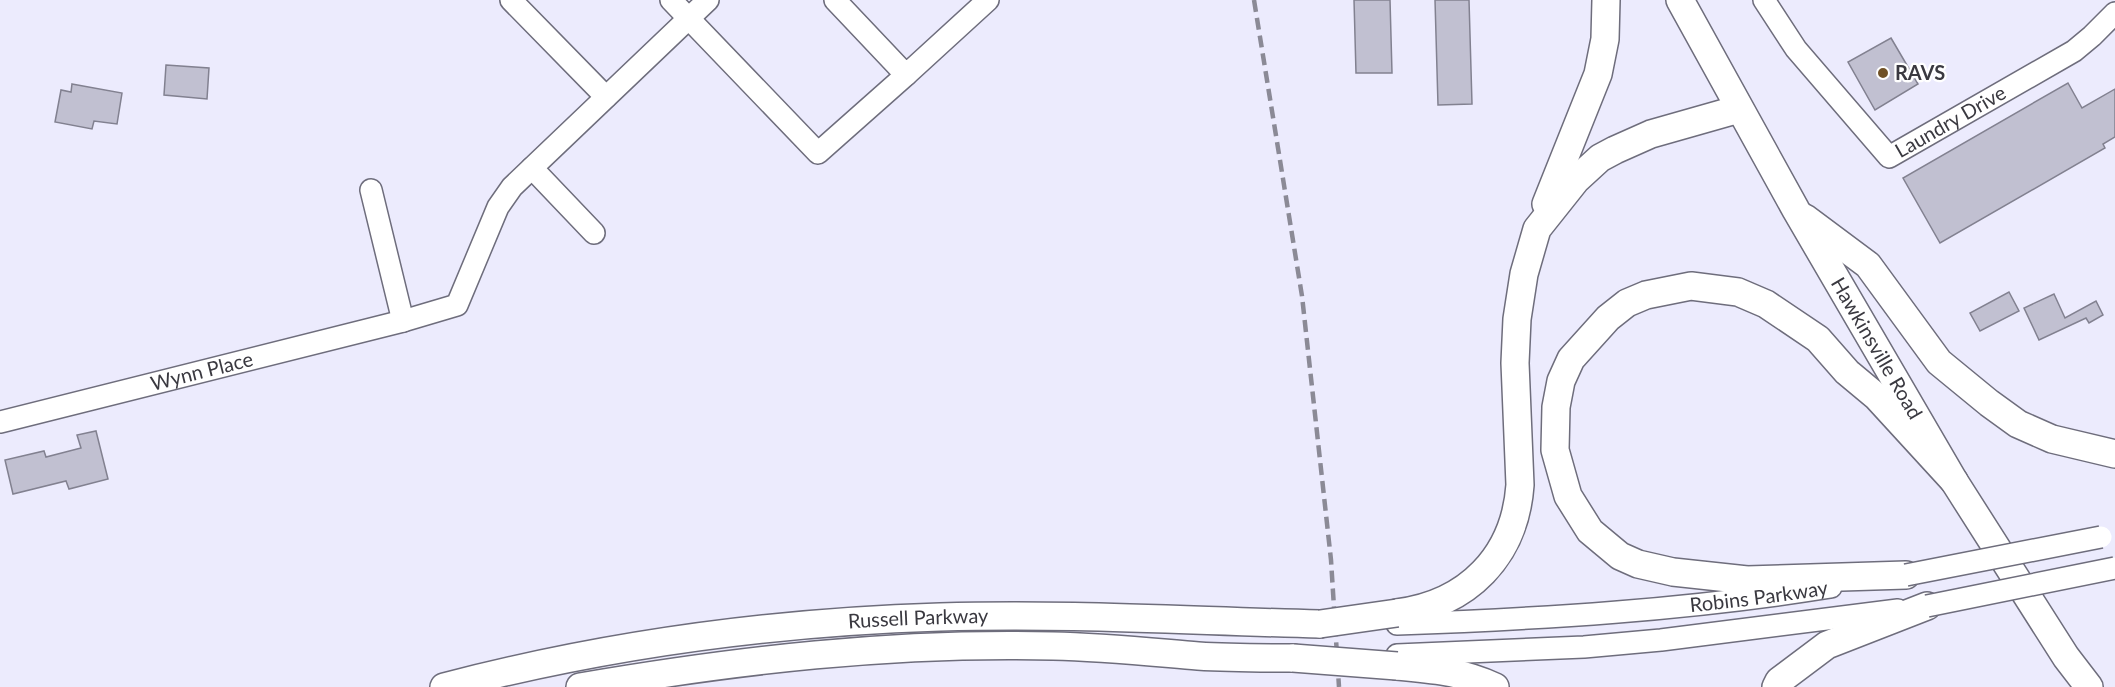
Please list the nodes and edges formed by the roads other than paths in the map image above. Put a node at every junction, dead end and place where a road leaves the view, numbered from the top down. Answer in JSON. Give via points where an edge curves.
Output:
{"nodes":[{"id":1,"x":512,"y":0,"type":"edge"},
{"id":2,"x":670,"y":0,"type":"edge"},
{"id":3,"x":708,"y":0,"type":"edge"},
{"id":4,"x":835,"y":0,"type":"edge"},
{"id":5,"x":988,"y":0,"type":"edge"},
{"id":6,"x":1606,"y":0,"type":"edge"},
{"id":7,"x":1680,"y":0,"type":"edge"},
{"id":8,"x":1764,"y":0,"type":"edge"},
{"id":9,"x":2115,"y":13,"type":"edge"},
{"id":10,"x":688,"y":19,"type":"junction"},
{"id":11,"x":906,"y":75,"type":"junction"},
{"id":12,"x":606,"y":97,"type":"junction"},
{"id":13,"x":1739,"y":109,"type":"junction"},
{"id":14,"x":532,"y":168,"type":"junction"},
{"id":15,"x":371,"y":190,"type":"dead end"},
{"id":16,"x":1796,"y":210,"type":"junction"},
{"id":17,"x":1537,"y":229,"type":"junction"},
{"id":18,"x":594,"y":233,"type":"dead end"},
{"id":19,"x":403,"y":321,"type":"junction"},
{"id":20,"x":0,"y":422,"type":"edge"},
{"id":21,"x":2115,"y":454,"type":"edge"},
{"id":22,"x":1954,"y":481,"type":"junction"},
{"id":23,"x":2108,"y":535,"type":"edge"},
{"id":24,"x":2115,"y":568,"type":"edge"},
{"id":25,"x":1906,"y":575,"type":"junction"},
{"id":26,"x":1928,"y":606,"type":"junction"},
{"id":27,"x":1397,"y":619,"type":"junction"},
{"id":28,"x":2066,"y":657,"type":"junction"},
{"id":29,"x":1397,"y":660,"type":"junction"},
{"id":30,"x":444,"y":687,"type":"edge"},
{"id":31,"x":580,"y":687,"type":"edge"},
{"id":32,"x":1495,"y":687,"type":"edge"},
{"id":33,"x":1776,"y":687,"type":"edge"},
{"id":34,"x":2073,"y":687,"type":"edge"},
{"id":35,"x":2089,"y":687,"type":"edge"}],
"edges":[{"from":1,"to":12,"type":"street"},
{"from":2,"to":10,"type":"street"},
{"from":3,"to":10,"type":"street"},
{"from":4,"to":11,"type":"street"},
{"from":5,"to":11,"type":"street"},
{"from":6,"to":17,"type":"main road","name":"Russell Parkway","via":[[1605,39],[1598,74]]},
{"from":7,"to":13,"type":"main road","name":"Hawkinsville Road"},
{"from":8,"to":9,"type":"street","name":"Laundry Drive","via":[[1796,48],[1889,157],[2074,51]]},
{"from":10,"to":11,"type":"street","via":[[818,153]]},
{"from":10,"to":12,"type":"street"},
{"from":12,"to":14,"type":"street"},
{"from":13,"to":16,"type":"main road","name":"Hawkinsville Road"},
{"from":13,"to":17,"type":"main road","via":[[1652,134],[1600,158],[1570,187]]},
{"from":14,"to":18,"type":"street"},
{"from":14,"to":19,"type":"street","name":"Wynn Place","via":[[498,207],[457,305]]},
{"from":15,"to":19,"type":"street"},
{"from":16,"to":21,"type":"main road","via":[[1868,265],[1939,362],[1989,403],[2018,424],[2052,439]]},
{"from":16,"to":22,"type":"main road","name":"Hawkinsville Road"},
{"from":17,"to":27,"type":"main road","name":"Russell Parkway","via":[[1517,319],[1520,485],[1511,531],[1497,556],[1475,581],[1438,603]]},
{"from":19,"to":20,"type":"street","name":"Wynn Place"},
{"from":22,"to":25,"type":"main road","via":[[1818,339],[1766,304],[1738,292],[1691,286],[1646,295],[1608,318],[1571,359],[1556,407],[1555,450],[1568,496],[1590,531],[1620,556],[1673,572],[1747,580]]},
{"from":22,"to":28,"type":"main road","name":"Hawkinsville Road"},
{"from":23,"to":25,"type":"street","name":"Robins Parkway","bridge":true},
{"from":24,"to":26,"type":"street","name":"Robins Parkway","bridge":true},
{"from":25,"to":27,"type":"street","name":"Robins Parkway","via":[[1700,605],[1533,620]]},
{"from":26,"to":29,"type":"street","name":"Robins Parkway","via":[[1661,640]]},
{"from":26,"to":33,"type":"main road","via":[[1827,645]]},
{"from":27,"to":30,"type":"main road","name":"Russell Parkway","bridge":true,"via":[[1320,624],[1018,616],[797,626],[595,654]]},
{"from":28,"to":34,"type":"main road"},
{"from":28,"to":35,"type":"main road","name":"Hawkinsville Road"},
{"from":29,"to":31,"type":"main road","name":"Russell Parkway","bridge":true,"via":[[1202,656],[1054,646],[944,646],[766,659]]},
{"from":29,"to":32,"type":"main road","name":"Russell Parkway"}]}
